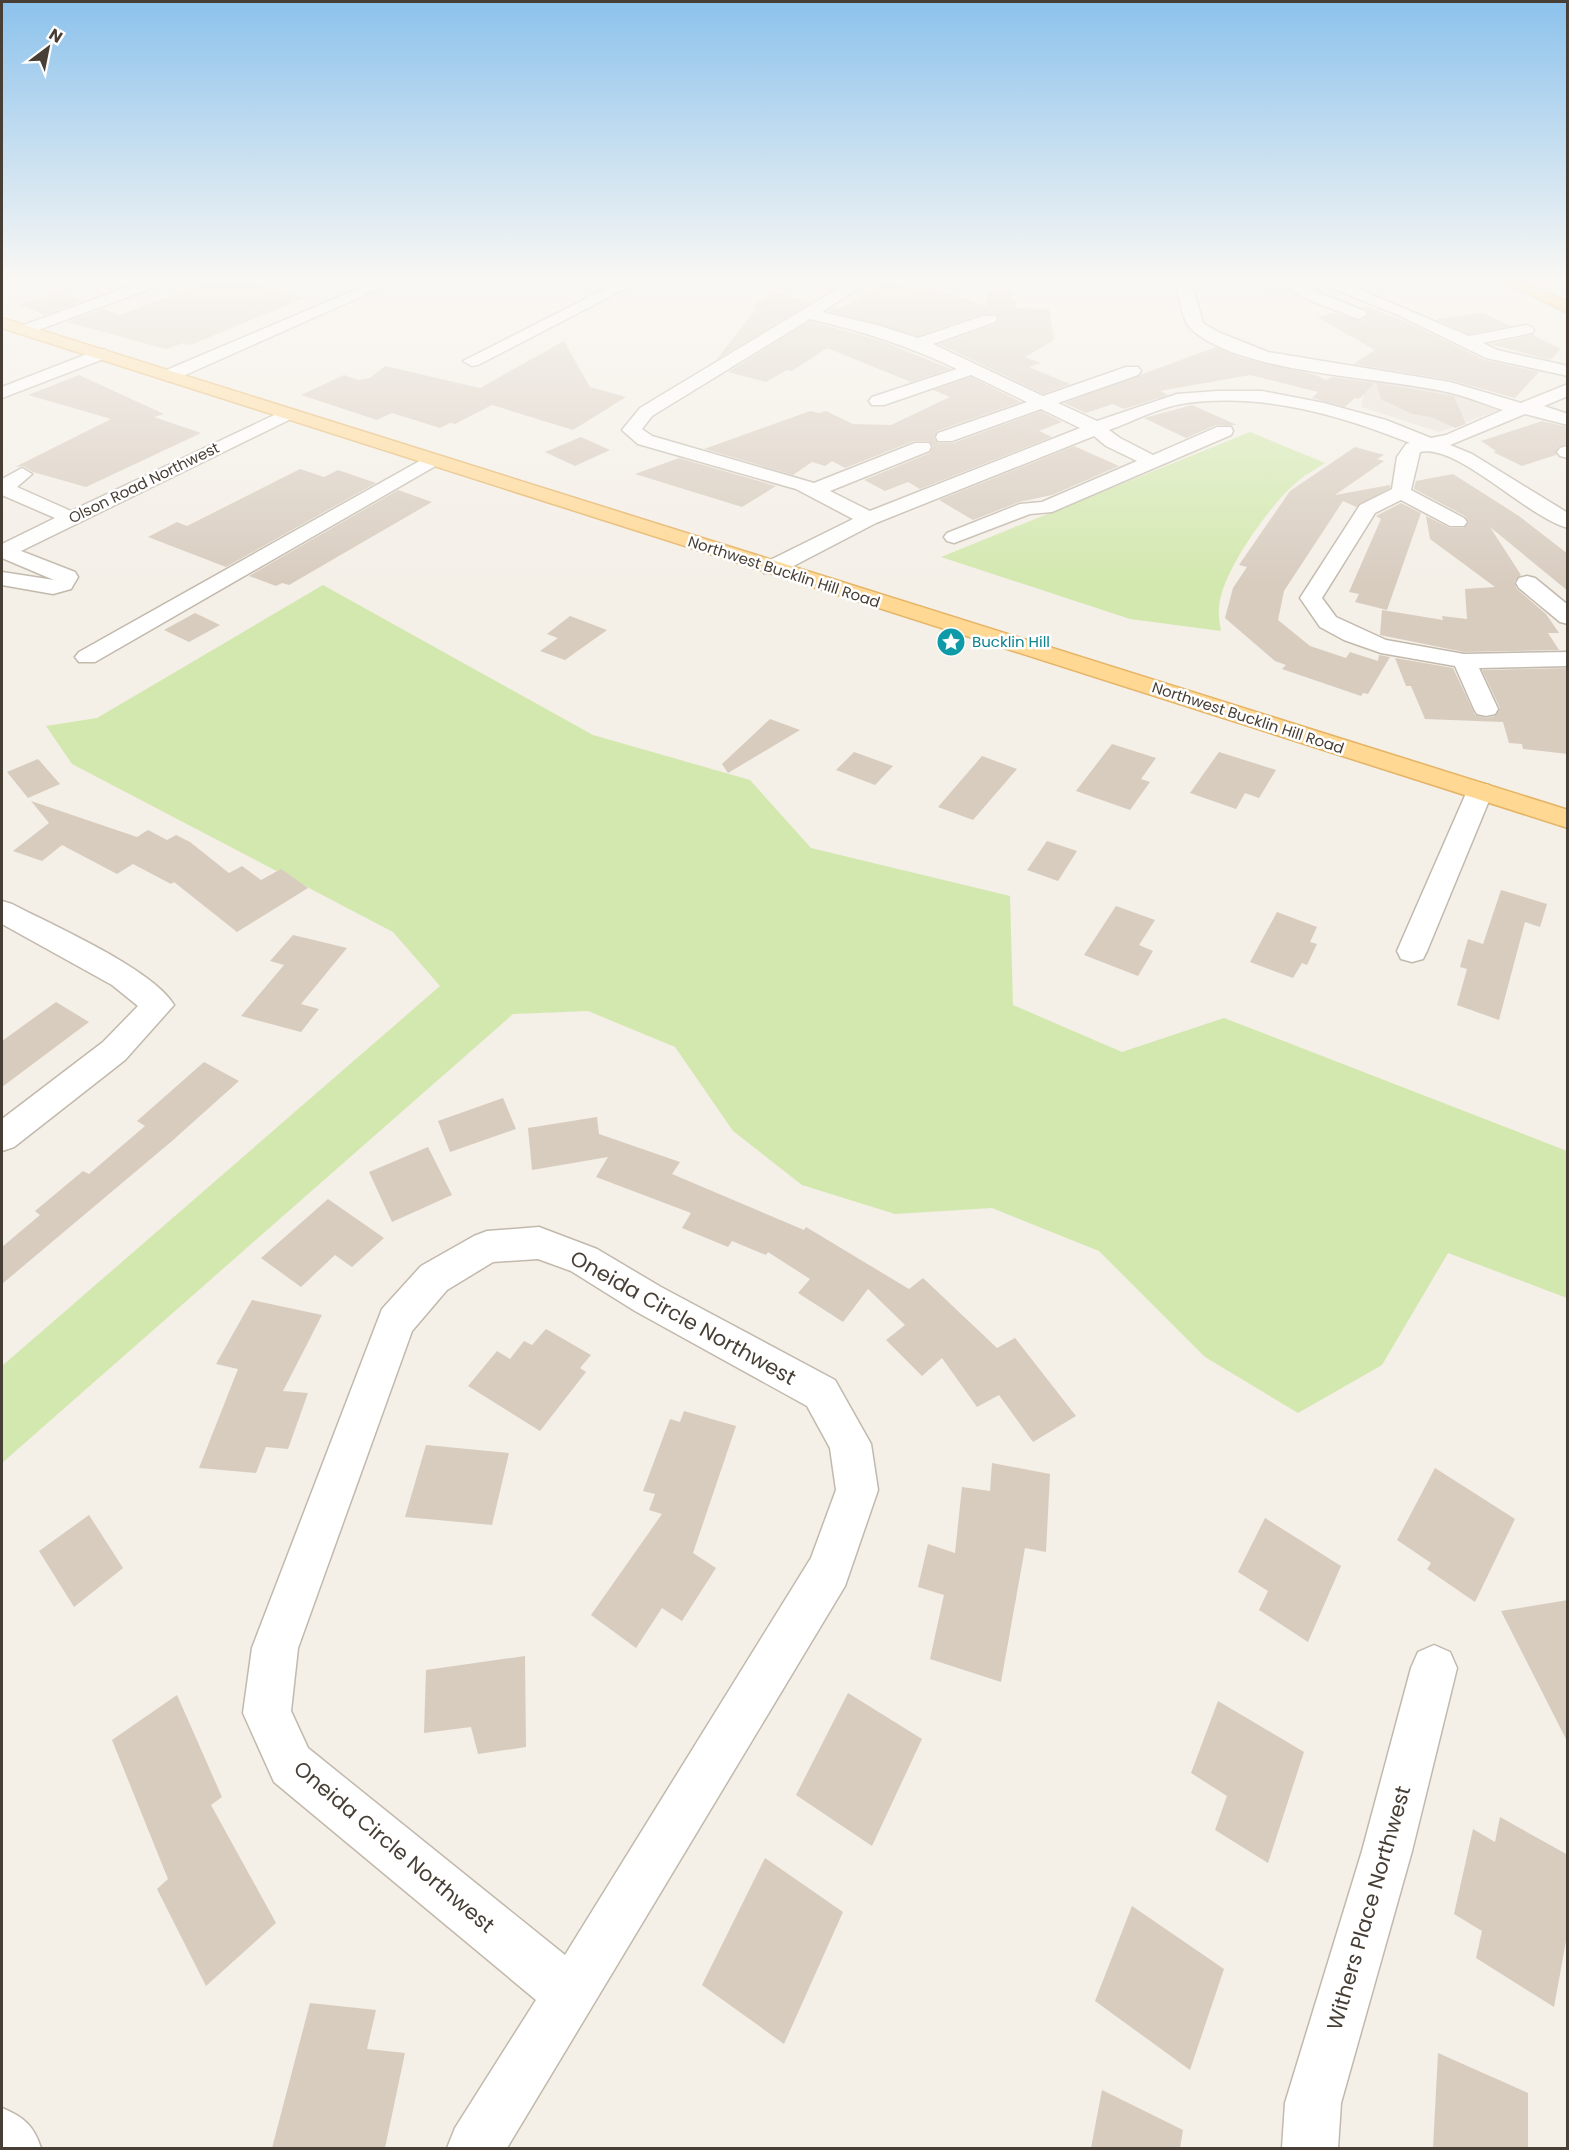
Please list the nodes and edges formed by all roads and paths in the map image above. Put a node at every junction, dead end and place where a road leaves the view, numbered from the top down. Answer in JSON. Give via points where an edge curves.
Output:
{"nodes":[{"id":1,"x":29,"y":382,"type":"edge"},
{"id":2,"x":188,"y":382,"type":"edge"},
{"id":3,"x":694,"y":382,"type":"edge"},
{"id":4,"x":933,"y":382,"type":"edge"},
{"id":5,"x":997,"y":382,"type":"edge"},
{"id":6,"x":1100,"y":382,"type":"edge"},
{"id":7,"x":1420,"y":382,"type":"edge"},
{"id":8,"x":1455,"y":382,"type":"edge"},
{"id":9,"x":1450,"y":387,"type":"junction"},
{"id":10,"x":1568,"y":389,"type":"edge"},
{"id":11,"x":2,"y":393,"type":"edge"},
{"id":12,"x":878,"y":401,"type":"dead end"},
{"id":13,"x":1043,"y":403,"type":"junction"},
{"id":14,"x":1526,"y":408,"type":"junction"},
{"id":15,"x":287,"y":414,"type":"junction"},
{"id":16,"x":1568,"y":420,"type":"edge"},
{"id":17,"x":1327,"y":426,"type":"dead end"},
{"id":18,"x":1096,"y":428,"type":"junction"},
{"id":19,"x":1224,"y":431,"type":"dead end"},
{"id":20,"x":1347,"y":434,"type":"dead end"},
{"id":21,"x":945,"y":437,"type":"dead end"},
{"id":22,"x":1429,"y":443,"type":"junction"},
{"id":23,"x":922,"y":447,"type":"dead end"},
{"id":24,"x":432,"y":460,"type":"junction"},
{"id":25,"x":1153,"y":462,"type":"junction"},
{"id":26,"x":22,"y":474,"type":"dead end"},
{"id":27,"x":814,"y":490,"type":"junction"},
{"id":28,"x":1401,"y":492,"type":"junction"},
{"id":29,"x":1009,"y":498,"type":"dead end"},
{"id":30,"x":1027,"y":508,"type":"junction"},
{"id":31,"x":71,"y":518,"type":"junction"},
{"id":32,"x":869,"y":519,"type":"junction"},
{"id":33,"x":1457,"y":522,"type":"dead end"},
{"id":34,"x":1568,"y":522,"type":"edge"},
{"id":35,"x":954,"y":537,"type":"dead end"},
{"id":36,"x":2,"y":551,"type":"edge"},
{"id":37,"x":772,"y":568,"type":"junction"},
{"id":38,"x":2,"y":579,"type":"edge"},
{"id":39,"x":1527,"y":583,"type":"dead end"},
{"id":40,"x":1568,"y":617,"type":"edge"},
{"id":41,"x":87,"y":657,"type":"dead end"},
{"id":42,"x":1568,"y":659,"type":"edge"},
{"id":43,"x":1464,"y":661,"type":"junction"},
{"id":44,"x":1486,"y":709,"type":"dead end"},
{"id":45,"x":1480,"y":791,"type":"junction"},
{"id":46,"x":1568,"y":819,"type":"edge"},
{"id":47,"x":2,"y":911,"type":"edge"},
{"id":48,"x":1412,"y":951,"type":"dead end"},
{"id":49,"x":2,"y":1137,"type":"edge"},
{"id":50,"x":1434,"y":1668,"type":"dead end"},
{"id":51,"x":571,"y":1994,"type":"junction"},
{"id":52,"x":2,"y":2136,"type":"edge"},
{"id":53,"x":13,"y":2148,"type":"edge"},
{"id":54,"x":475,"y":2148,"type":"edge"},
{"id":55,"x":1310,"y":2148,"type":"edge"}],
"edges":[{"from":1,"to":11,"type":"street"},
{"from":2,"to":15,"type":"main road","name":"Northwest Bucklin Hill Road"},
{"from":3,"to":27,"type":"street","via":[[646,412],[632,430],[645,440]]},
{"from":4,"to":12,"type":"street"},
{"from":5,"to":13,"type":"street"},
{"from":6,"to":13,"type":"street"},
{"from":7,"to":9,"type":"street"},
{"from":8,"to":9,"type":"street"},
{"from":9,"to":14,"type":"street","via":[[1511,407]]},
{"from":10,"to":14,"type":"street"},
{"from":13,"to":18,"type":"street"},
{"from":13,"to":21,"type":"street"},
{"from":14,"to":16,"type":"street"},
{"from":14,"to":22,"type":"street","via":[[1452,439]]},
{"from":15,"to":24,"type":"main road","name":"Northwest Bucklin Hill Road"},
{"from":15,"to":31,"type":"street","name":"Olson Road Northwest"},
{"from":17,"to":20,"type":"street"},
{"from":18,"to":22,"type":"street","via":[[1183,398],[1262,396],[1324,408]]},
{"from":18,"to":25,"type":"street","via":[[1113,442]]},
{"from":18,"to":32,"type":"street"},
{"from":19,"to":25,"type":"street"},
{"from":22,"to":28,"type":"street","via":[[1397,453]]},
{"from":22,"to":34,"type":"street","via":[[1465,458]]},
{"from":23,"to":27,"type":"street"},
{"from":24,"to":37,"type":"main road","name":"Northwest Bucklin Hill Road"},
{"from":24,"to":41,"type":"street"},
{"from":25,"to":30,"type":"street","via":[[1045,508]]},
{"from":26,"to":31,"type":"street","via":[[5,486],[9,491]]},
{"from":27,"to":32,"type":"street"},
{"from":28,"to":33,"type":"street"},
{"from":28,"to":43,"type":"street","via":[[1367,509],[1311,598],[1328,622],[1352,635],[1381,646]]},
{"from":29,"to":30,"type":"street"},
{"from":30,"to":35,"type":"street"},
{"from":31,"to":36,"type":"street","name":"Olson Road Northwest"},
{"from":32,"to":37,"type":"street"},
{"from":36,"to":38,"type":"street","via":[[67,577],[63,584],[53,587]]},
{"from":37,"to":45,"type":"main road","name":"Northwest Bucklin Hill Road"},
{"from":39,"to":40,"type":"street"},
{"from":42,"to":43,"type":"street"},
{"from":43,"to":44,"type":"street"},
{"from":45,"to":46,"type":"main road","name":"Northwest Bucklin Hill Road"},
{"from":45,"to":48,"type":"street"},
{"from":47,"to":49,"type":"street","via":[[123,977],[158,1005],[114,1051]]},
{"from":50,"to":55,"type":"street","name":"Withers Place Northwest","via":[[1387,1851],[1313,2103]]},
{"from":51,"to":51,"type":"street","name":"Oneida Circle Northwest","via":[[829,1570],[857,1490],[850,1444],[821,1394],[584,1260],[538,1244],[487,1247],[434,1278],[396,1321],[276,1648],[267,1713],[291,1765]]},
{"from":51,"to":54,"type":"street","name":"Oneida Circle Northwest"},
{"from":52,"to":53,"type":"street"}]}
